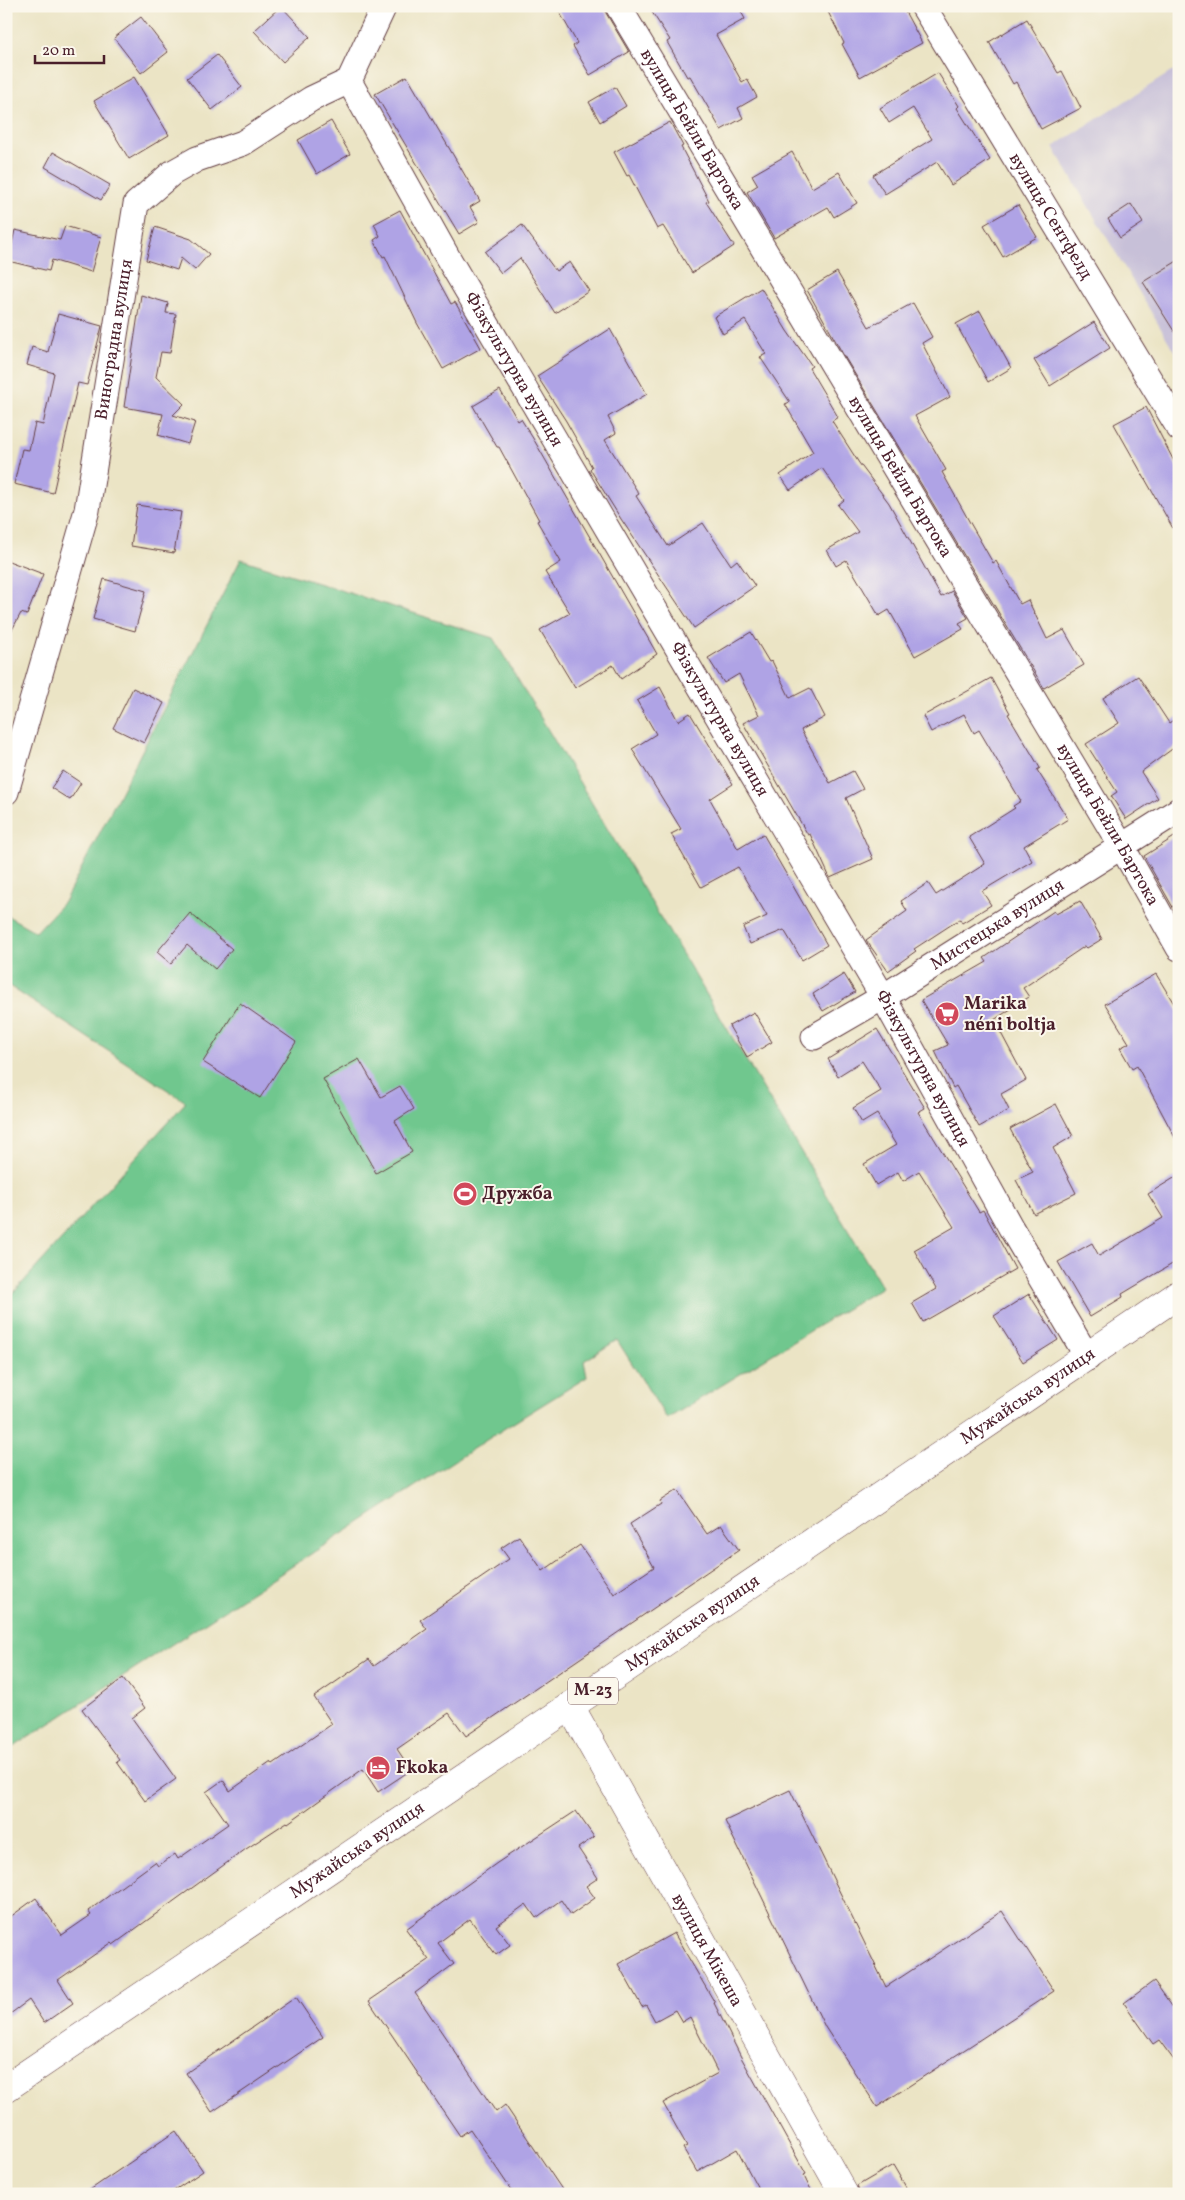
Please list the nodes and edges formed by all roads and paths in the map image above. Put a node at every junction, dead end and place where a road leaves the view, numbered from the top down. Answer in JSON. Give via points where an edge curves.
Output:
{"nodes":[{"id":1,"x":384,"y":6,"type":"edge"},
{"id":2,"x":618,"y":6,"type":"edge"},
{"id":3,"x":923,"y":6,"type":"edge"},
{"id":4,"x":349,"y":81,"type":"junction"},
{"id":5,"x":1179,"y":428,"type":"edge"},
{"id":6,"x":6,"y":792,"type":"edge"},
{"id":7,"x":1179,"y":810,"type":"edge"},
{"id":8,"x":1122,"y":847,"type":"junction"},
{"id":9,"x":1179,"y":948,"type":"edge"},
{"id":10,"x":883,"y":997,"type":"junction"},
{"id":11,"x":814,"y":1037,"type":"dead end"},
{"id":12,"x":1179,"y":1294,"type":"edge"},
{"id":13,"x":1088,"y":1358,"type":"junction"},
{"id":14,"x":570,"y":1706,"type":"junction"},
{"id":15,"x":6,"y":2088,"type":"edge"},
{"id":16,"x":844,"y":2194,"type":"edge"}],
"edges":[{"from":1,"to":4,"type":"street"},
{"from":2,"to":8,"type":"street","name":"вулиця Бейли Бартока"},
{"from":3,"to":5,"type":"street","name":"вулиця Сентфелд"},
{"from":4,"to":6,"type":"street","name":"Виноградна вулиця","via":[[311,99],[243,143],[197,159],[172,172],[136,204],[87,510]]},
{"from":4,"to":10,"type":"street","name":"Фізкультурна вулиця","via":[[448,258]]},
{"from":7,"to":8,"type":"street","name":"Мистецька вулиця"},
{"from":8,"to":9,"type":"street","name":"вулиця Бейли Бартока"},
{"from":8,"to":10,"type":"street","name":"Мистецька вулиця"},
{"from":10,"to":11,"type":"street","name":"Мистецька вулиця"},
{"from":10,"to":13,"type":"street","name":"Фізкультурна вулиця","via":[[1011,1228]]},
{"from":12,"to":13,"type":"main road","name":"Мужайська вулиця","number":"М-23"},
{"from":13,"to":14,"type":"main road","name":"Мужайська вулиця","number":"М-23"},
{"from":14,"to":15,"type":"main road","name":"Мужайська вулиця","number":"М-23"},
{"from":14,"to":16,"type":"main road","name":"вулиця Мікеша"}]}
